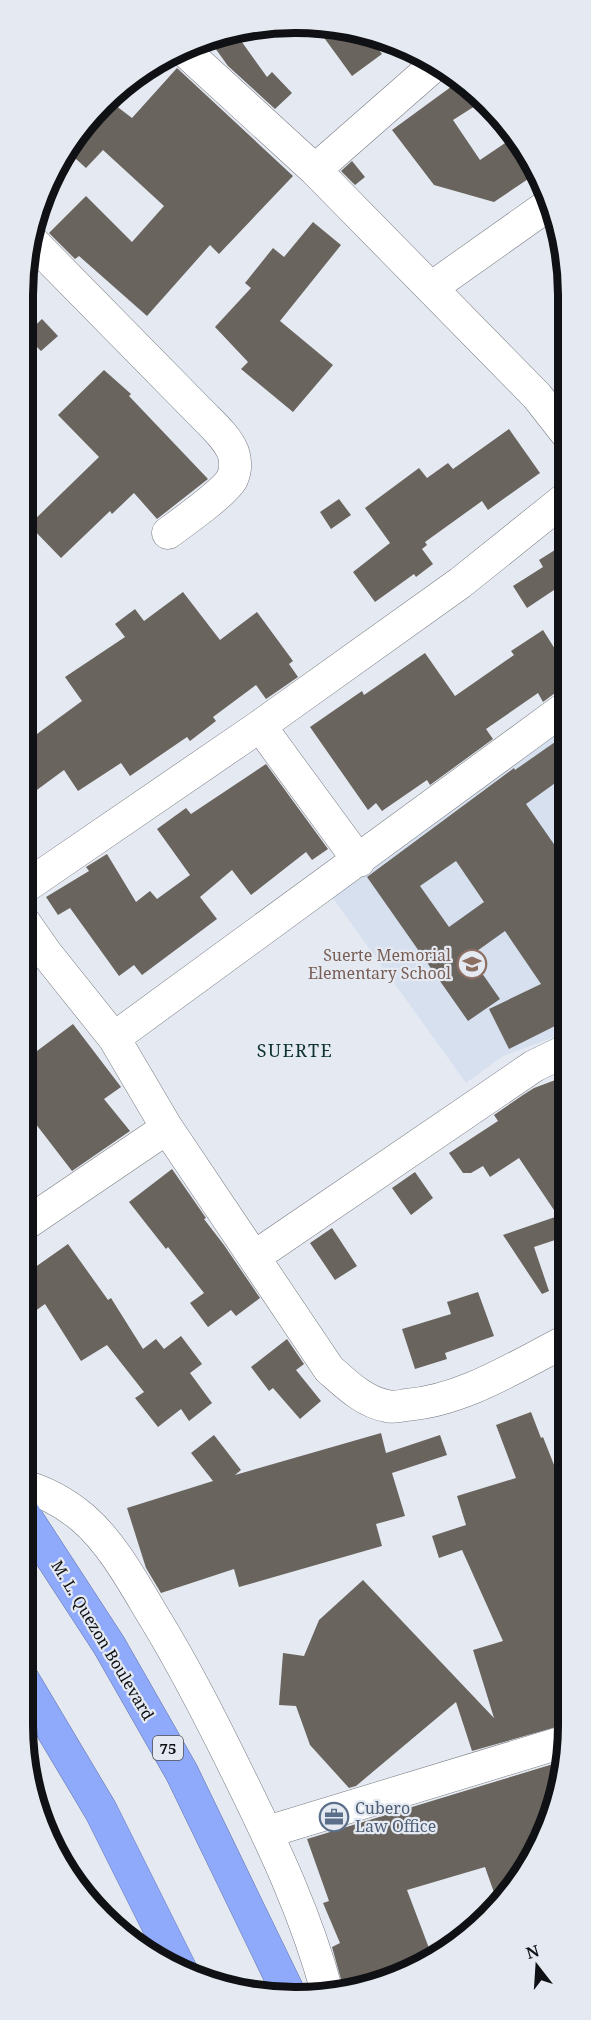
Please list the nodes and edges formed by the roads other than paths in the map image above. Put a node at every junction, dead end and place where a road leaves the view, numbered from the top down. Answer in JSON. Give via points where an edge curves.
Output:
{"nodes":[{"id":1,"x":190,"y":55,"type":"edge"},
{"id":2,"x":429,"y":70,"type":"edge"},
{"id":3,"x":315,"y":170,"type":"junction"},
{"id":4,"x":543,"y":209,"type":"edge"},
{"id":5,"x":38,"y":247,"type":"edge"},
{"id":6,"x":431,"y":288,"type":"junction"},
{"id":7,"x":558,"y":423,"type":"edge"},
{"id":8,"x":558,"y":504,"type":"edge"},
{"id":9,"x":168,"y":533,"type":"dead end"},
{"id":10,"x":558,"y":713,"type":"edge"},
{"id":11,"x":260,"y":726,"type":"junction"},
{"id":12,"x":359,"y":861,"type":"junction"},
{"id":13,"x":33,"y":882,"type":"edge"},
{"id":14,"x":33,"y":934,"type":"edge"},
{"id":15,"x":114,"y":1038,"type":"junction"},
{"id":16,"x":558,"y":1054,"type":"edge"},
{"id":17,"x":167,"y":1128,"type":"junction"},
{"id":18,"x":33,"y":1219,"type":"edge"},
{"id":19,"x":254,"y":1257,"type":"junction"},
{"id":20,"x":558,"y":1345,"type":"edge"},
{"id":21,"x":33,"y":1489,"type":"edge"},
{"id":22,"x":33,"y":1528,"type":"edge"},
{"id":23,"x":33,"y":1702,"type":"edge"},
{"id":24,"x":557,"y":1744,"type":"edge"},
{"id":25,"x":267,"y":1832,"type":"junction"},
{"id":26,"x":174,"y":1957,"type":"edge"},
{"id":27,"x":325,"y":1985,"type":"edge"},
{"id":28,"x":285,"y":1986,"type":"edge"}],
"edges":[{"from":1,"to":3,"type":"street"},
{"from":2,"to":3,"type":"street"},
{"from":3,"to":6,"type":"street"},
{"from":4,"to":6,"type":"street"},
{"from":5,"to":9,"type":"street","via":[[226,439],[233,454],[236,468],[231,481]]},
{"from":6,"to":7,"type":"street","via":[[537,396]]},
{"from":8,"to":11,"type":"street","via":[[460,583]]},
{"from":10,"to":12,"type":"street"},
{"from":11,"to":12,"type":"street"},
{"from":11,"to":13,"type":"street"},
{"from":12,"to":15,"type":"street"},
{"from":14,"to":15,"type":"street"},
{"from":15,"to":17,"type":"street"},
{"from":16,"to":19,"type":"street","via":[[534,1066]]},
{"from":17,"to":18,"type":"street"},
{"from":17,"to":19,"type":"street"},
{"from":19,"to":20,"type":"street","via":[[330,1369],[357,1393],[388,1407],[452,1395],[491,1380]]},
{"from":21,"to":25,"type":"street","via":[[52,1496],[84,1519],[131,1579],[197,1691]]},
{"from":22,"to":28,"type":"highway","name":"M. L. Quezon Boulevard","number":"75","via":[[109,1645],[182,1773]]},
{"from":23,"to":26,"type":"highway","via":[[100,1811]]},
{"from":24,"to":25,"type":"street"},
{"from":25,"to":27,"type":"street","via":[[300,1910]]}]}
